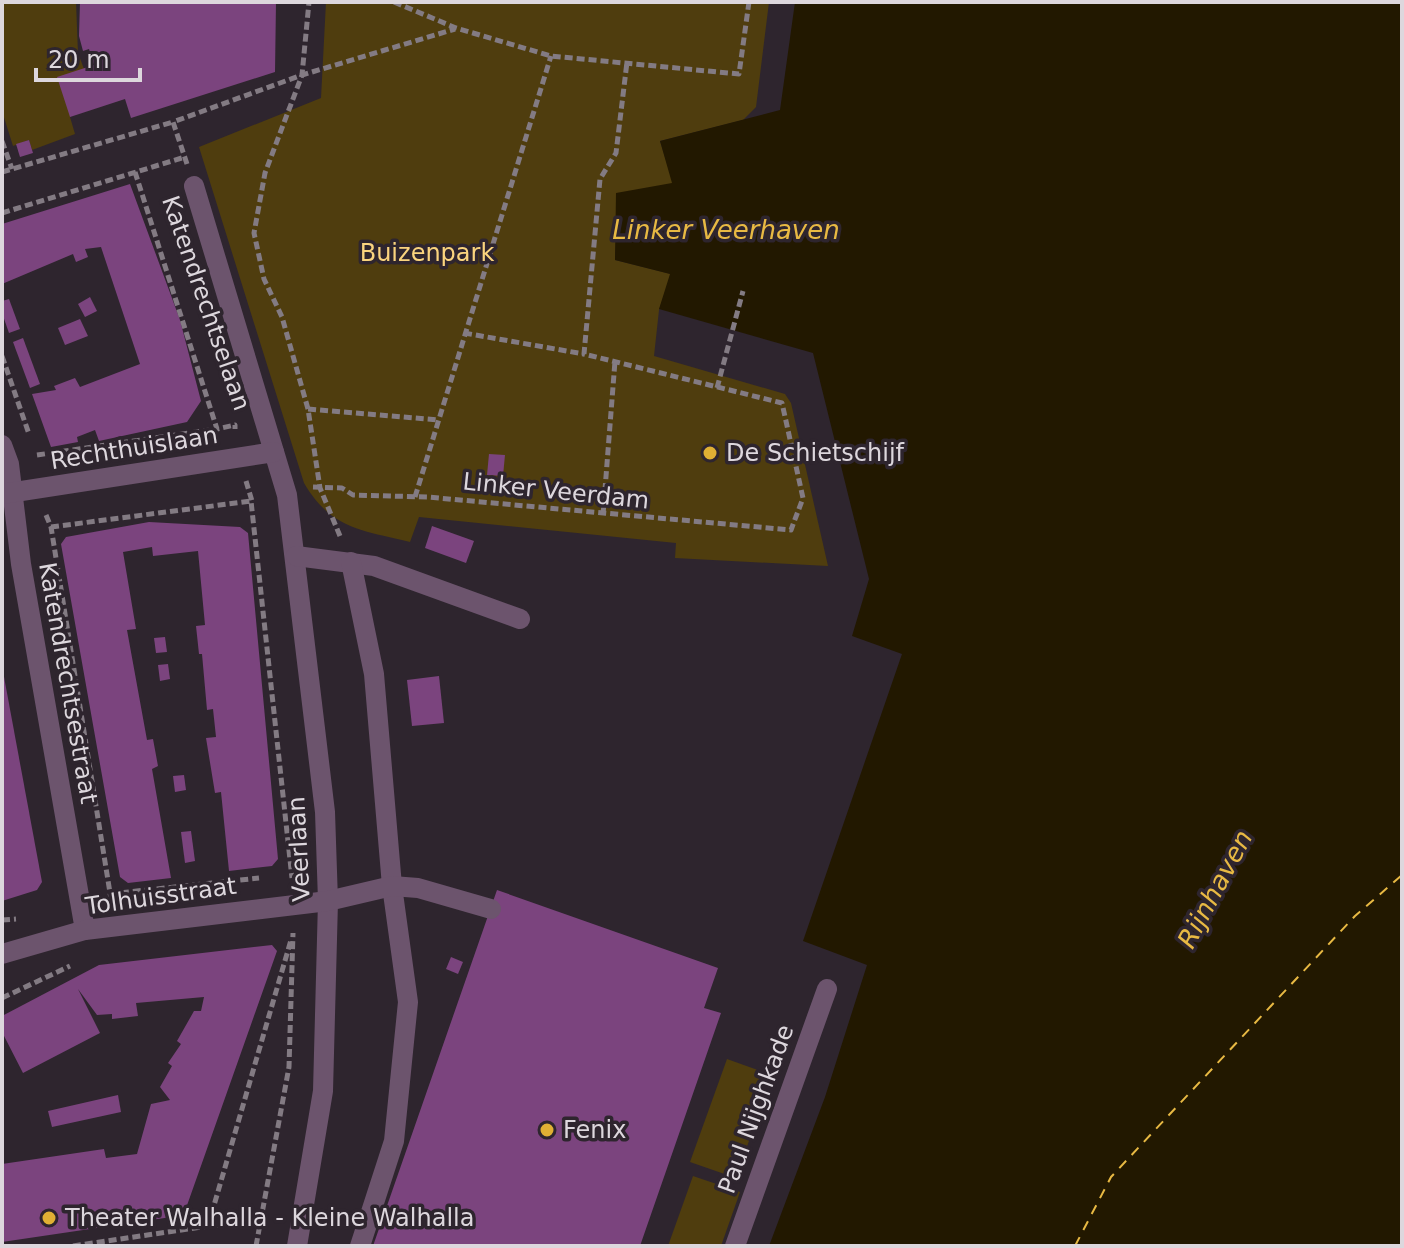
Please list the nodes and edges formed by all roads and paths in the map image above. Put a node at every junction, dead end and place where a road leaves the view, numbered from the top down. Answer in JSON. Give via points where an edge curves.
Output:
{"nodes":[{"id":1,"x":309,"y":2,"type":"edge"},
{"id":2,"x":394,"y":2,"type":"edge"},
{"id":3,"x":749,"y":2,"type":"edge"},
{"id":4,"x":456,"y":28,"type":"junction"},
{"id":5,"x":551,"y":56,"type":"junction"},
{"id":6,"x":627,"y":62,"type":"junction"},
{"id":7,"x":302,"y":75,"type":"junction"},
{"id":8,"x":173,"y":122,"type":"junction"},
{"id":9,"x":2,"y":141,"type":"edge"},
{"id":10,"x":185,"y":157,"type":"junction"},
{"id":11,"x":12,"y":169,"type":"junction"},
{"id":12,"x":2,"y":172,"type":"edge"},
{"id":13,"x":135,"y":172,"type":"junction"},
{"id":14,"x":194,"y":186,"type":"joint"},
{"id":15,"x":2,"y":213,"type":"edge"},
{"id":16,"x":743,"y":291,"type":"dead end"},
{"id":17,"x":464,"y":333,"type":"junction"},
{"id":18,"x":584,"y":354,"type":"junction"},
{"id":19,"x":2,"y":356,"type":"edge"},
{"id":20,"x":615,"y":361,"type":"junction"},
{"id":21,"x":717,"y":388,"type":"junction"},
{"id":22,"x":308,"y":409,"type":"junction"},
{"id":23,"x":439,"y":420,"type":"junction"},
{"id":24,"x":217,"y":429,"type":"junction"},
{"id":25,"x":236,"y":433,"type":"dead end"},
{"id":26,"x":30,"y":436,"type":"dead end"},
{"id":27,"x":2,"y":445,"type":"edge"},
{"id":28,"x":35,"y":450,"type":"dead end"},
{"id":29,"x":274,"y":452,"type":"junction"},
{"id":30,"x":244,"y":472,"type":"dead end"},
{"id":31,"x":320,"y":488,"type":"junction"},
{"id":32,"x":7,"y":494,"type":"edge"},
{"id":33,"x":415,"y":497,"type":"junction"},
{"id":34,"x":261,"y":500,"type":"dead end"},
{"id":35,"x":251,"y":501,"type":"junction"},
{"id":36,"x":44,"y":511,"type":"dead end"},
{"id":37,"x":603,"y":515,"type":"junction"},
{"id":38,"x":51,"y":527,"type":"junction"},
{"id":39,"x":296,"y":556,"type":"junction"},
{"id":40,"x":351,"y":562,"type":"junction"},
{"id":41,"x":12,"y":566,"type":"edge"},
{"id":42,"x":520,"y":619,"type":"dead end"},
{"id":43,"x":291,"y":875,"type":"junction"},
{"id":44,"x":276,"y":877,"type":"dead end"},
{"id":45,"x":261,"y":878,"type":"dead end"},
{"id":46,"x":392,"y":886,"type":"junction"},
{"id":47,"x":292,"y":891,"type":"dead end"},
{"id":48,"x":110,"y":893,"type":"junction"},
{"id":49,"x":101,"y":900,"type":"dead end"},
{"id":50,"x":328,"y":901,"type":"junction"},
{"id":51,"x":491,"y":909,"type":"dead end"},
{"id":52,"x":113,"y":912,"type":"dead end"},
{"id":53,"x":293,"y":919,"type":"dead end"},
{"id":54,"x":85,"y":930,"type":"junction"},
{"id":55,"x":293,"y":933,"type":"junction"},
{"id":56,"x":279,"y":935,"type":"dead end"},
{"id":57,"x":2,"y":954,"type":"edge"},
{"id":58,"x":76,"y":963,"type":"dead end"},
{"id":59,"x":827,"y":989,"type":"dead end"},
{"id":60,"x":2,"y":998,"type":"edge"},
{"id":61,"x":262,"y":1222,"type":"junction"},
{"id":62,"x":208,"y":1226,"type":"junction"},
{"id":63,"x":73,"y":1246,"type":"edge"},
{"id":64,"x":256,"y":1246,"type":"edge"},
{"id":65,"x":297,"y":1246,"type":"edge"},
{"id":66,"x":360,"y":1246,"type":"edge"},
{"id":67,"x":735,"y":1246,"type":"edge"}],
"edges":[{"from":1,"to":7,"type":"path"},
{"from":2,"to":4,"type":"path"},
{"from":3,"to":6,"type":"path","via":[[739,74]]},
{"from":4,"to":5,"type":"path"},
{"from":4,"to":7,"type":"path"},
{"from":5,"to":6,"type":"path"},
{"from":5,"to":17,"type":"path"},
{"from":6,"to":18,"type":"path","via":[[616,153],[600,179]]},
{"from":7,"to":8,"type":"path"},
{"from":7,"to":22,"type":"path","via":[[265,173],[254,233]]},
{"from":8,"to":10,"type":"path"},
{"from":8,"to":11,"type":"path"},
{"from":9,"to":11,"type":"path"},
{"from":10,"to":13,"type":"path","name":"Katendrechtselaan"},
{"from":10,"to":14,"type":"path"},
{"from":11,"to":12,"type":"path"},
{"from":13,"to":15,"type":"path","name":"Katendrechtselaan"},
{"from":13,"to":24,"type":"path","name":"Katendrechtselaan"},
{"from":14,"to":29,"type":"street","name":"Katendrechtselaan"},
{"from":16,"to":21,"type":"path"},
{"from":17,"to":18,"type":"path"},
{"from":17,"to":23,"type":"path"},
{"from":18,"to":20,"type":"path"},
{"from":19,"to":26,"type":"path"},
{"from":20,"to":21,"type":"path"},
{"from":20,"to":37,"type":"path"},
{"from":21,"to":37,"type":"path","name":"Linker Veerdam","via":[[782,403],[803,498],[791,530]]},
{"from":22,"to":23,"type":"path"},
{"from":22,"to":31,"type":"path"},
{"from":23,"to":33,"type":"path"},
{"from":24,"to":25,"type":"path","name":"Katendrechtselaan","via":[[235,425]]},
{"from":24,"to":28,"type":"path","name":"Rechthuislaan","via":[[37,457]]},
{"from":27,"to":32,"type":"street","name":"Katendrechtsestraat"},
{"from":29,"to":32,"type":"street","name":"Rechthuislaan"},
{"from":29,"to":39,"type":"street","name":"Veerlaan"},
{"from":30,"to":35,"type":"path","name":"Veerlaan"},
{"from":31,"to":33,"type":"path","name":"Linker Veerdam"},
{"from":31,"to":40,"type":"path"},
{"from":32,"to":41,"type":"street","name":"Katendrechtsestraat"},
{"from":33,"to":37,"type":"path","name":"Linker Veerdam"},
{"from":34,"to":35,"type":"path"},
{"from":35,"to":38,"type":"path"},
{"from":35,"to":43,"type":"path","name":"Veerlaan"},
{"from":36,"to":38,"type":"path","name":"Katendrechtsestraat"},
{"from":38,"to":48,"type":"path","name":"Katendrechtsestraat"},
{"from":39,"to":40,"type":"street"},
{"from":39,"to":50,"type":"street","name":"Veerlaan","via":[[325,812]]},
{"from":40,"to":42,"type":"street"},
{"from":40,"to":46,"type":"street","via":[[374,674]]},
{"from":41,"to":54,"type":"street","name":"Katendrechtsestraat"},
{"from":43,"to":44,"type":"path"},
{"from":43,"to":47,"type":"path","name":"Veerlaan"},
{"from":45,"to":48,"type":"path","name":"Tolhuisstraat"},
{"from":46,"to":50,"type":"street","name":"Tolhuisstraat"},
{"from":46,"to":51,"type":"street"},
{"from":46,"to":66,"type":"street","via":[[407,1014],[394,1141]]},
{"from":48,"to":49,"type":"path","name":"Tolhuisstraat"},
{"from":48,"to":52,"type":"path","name":"Katendrechtsestraat"},
{"from":50,"to":54,"type":"street","name":"Tolhuisstraat"},
{"from":50,"to":65,"type":"street","name":"Veerlaan","via":[[323,1091]]},
{"from":53,"to":55,"type":"path","name":"Veerlaan"},
{"from":54,"to":57,"type":"street","name":"Tolhuisstraat"},
{"from":55,"to":56,"type":"path"},
{"from":55,"to":61,"type":"path","name":"Veerlaan","via":[[289,1067]]},
{"from":55,"to":62,"type":"path","name":"Veerlaan"},
{"from":58,"to":60,"type":"path"},
{"from":59,"to":67,"type":"street","name":"Paul Nijghkade"},
{"from":61,"to":62,"type":"path"},
{"from":61,"to":64,"type":"path","name":"Veerlaan"},
{"from":62,"to":63,"type":"path"}]}
